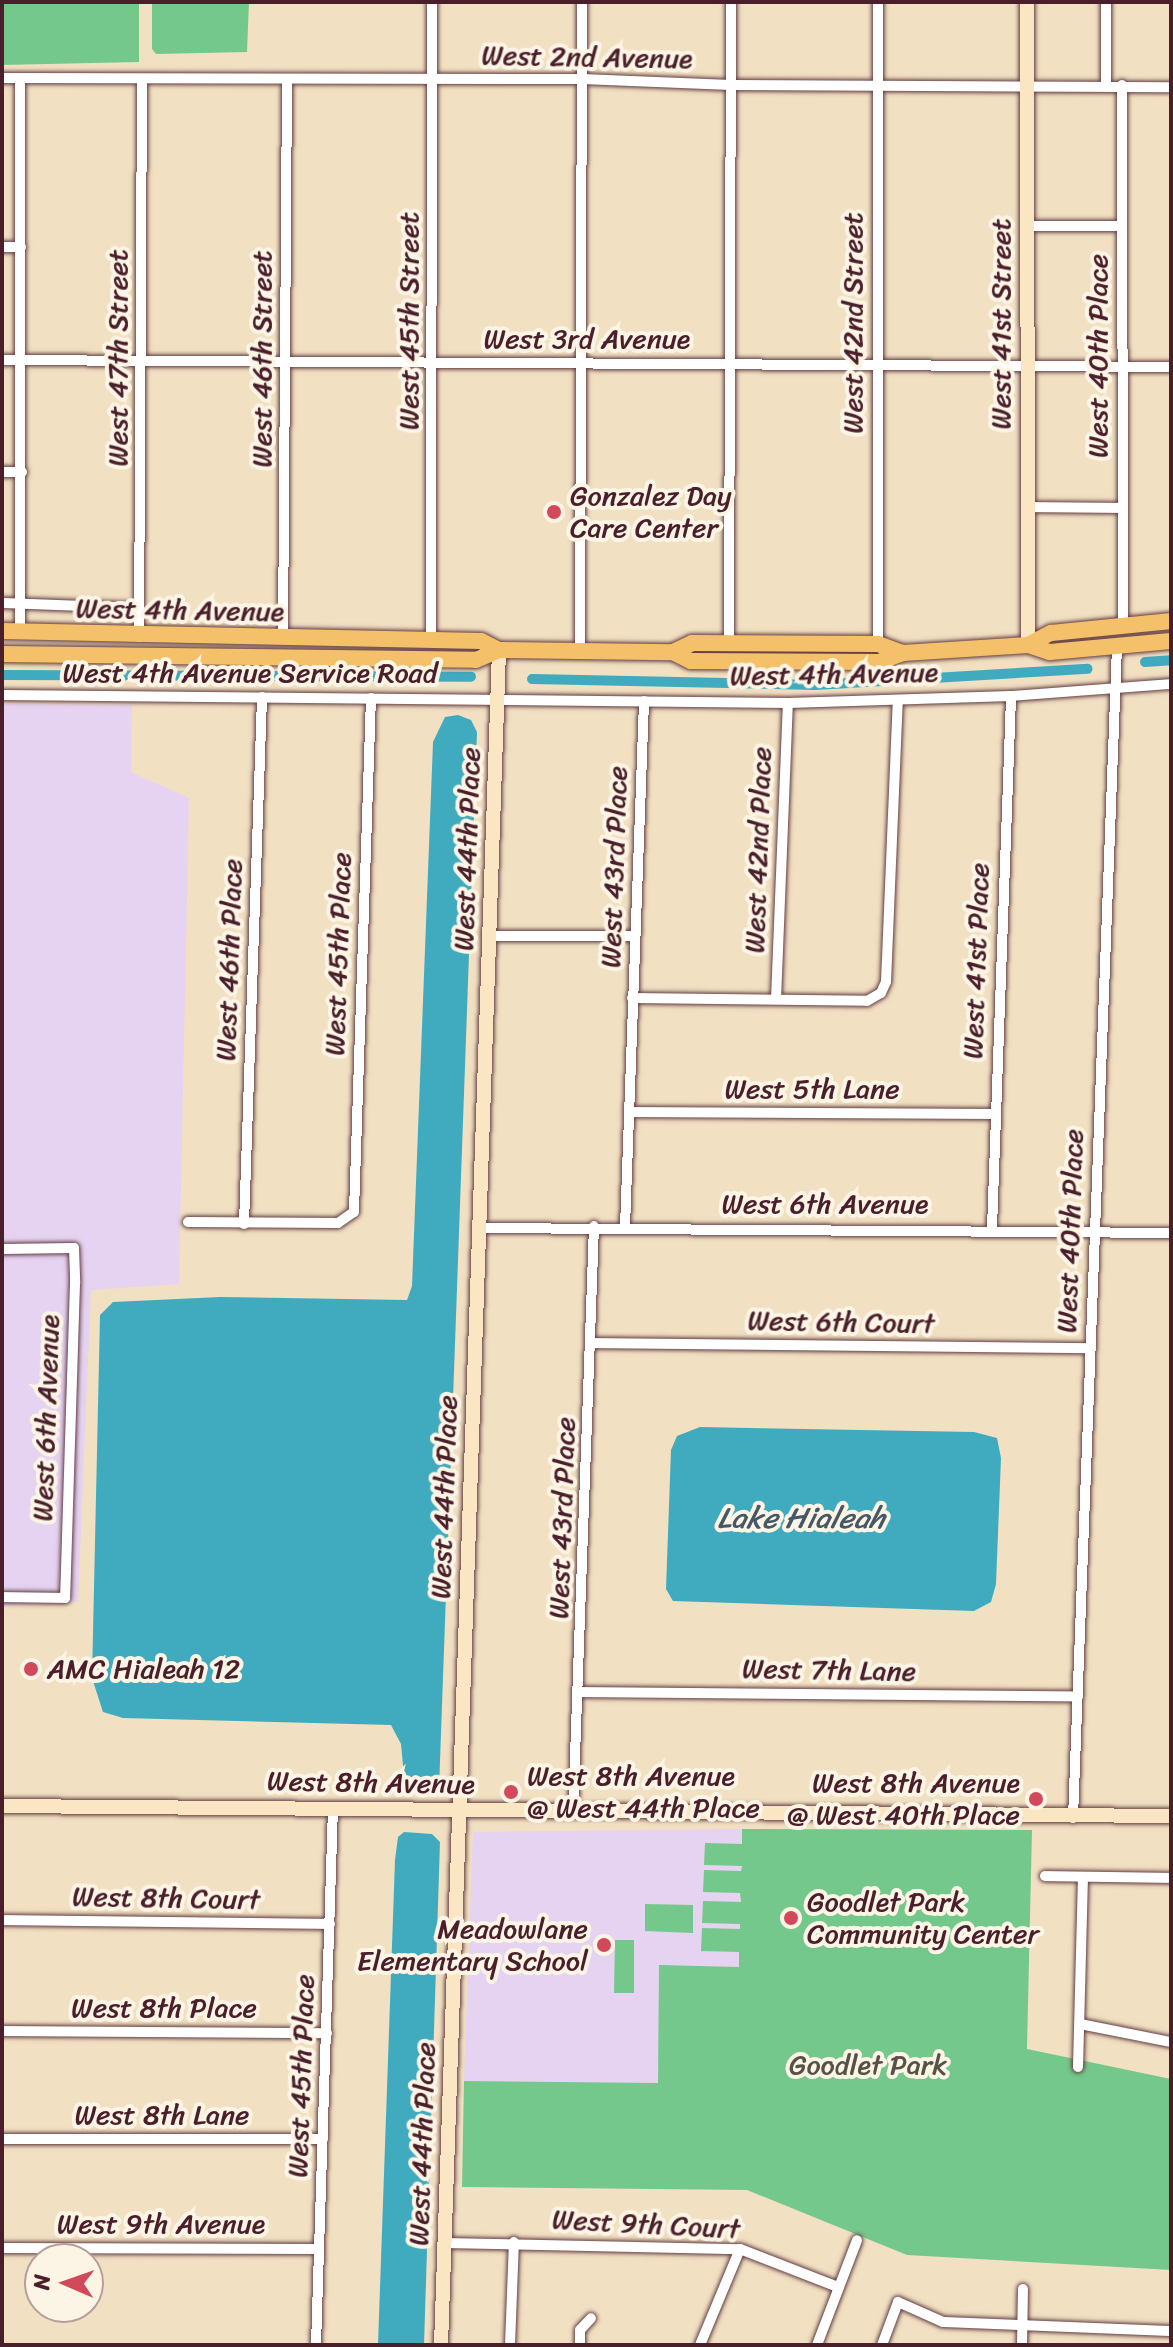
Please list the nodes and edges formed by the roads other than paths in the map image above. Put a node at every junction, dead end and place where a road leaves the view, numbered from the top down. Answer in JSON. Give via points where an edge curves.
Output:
{"nodes":[{"id":1,"x":432,"y":2,"type":"edge"},
{"id":2,"x":582,"y":2,"type":"edge"},
{"id":3,"x":731,"y":2,"type":"edge"},
{"id":4,"x":878,"y":2,"type":"edge"},
{"id":5,"x":1027,"y":2,"type":"edge"},
{"id":6,"x":1106,"y":2,"type":"edge"},
{"id":7,"x":2,"y":78,"type":"edge"},
{"id":8,"x":20,"y":78,"type":"junction"},
{"id":9,"x":142,"y":79,"type":"junction"},
{"id":10,"x":287,"y":79,"type":"junction"},
{"id":11,"x":432,"y":79,"type":"junction"},
{"id":12,"x":582,"y":79,"type":"junction"},
{"id":13,"x":878,"y":83,"type":"junction"},
{"id":14,"x":731,"y":85,"type":"junction"},
{"id":15,"x":1106,"y":85,"type":"junction"},
{"id":16,"x":1122,"y":85,"type":"junction"},
{"id":17,"x":1028,"y":86,"type":"junction"},
{"id":18,"x":1171,"y":87,"type":"edge"},
{"id":19,"x":1027,"y":226,"type":"junction"},
{"id":20,"x":1121,"y":226,"type":"junction"},
{"id":21,"x":2,"y":247,"type":"edge"},
{"id":22,"x":21,"y":247,"type":"junction"},
{"id":23,"x":2,"y":360,"type":"edge"},
{"id":24,"x":22,"y":360,"type":"junction"},
{"id":25,"x":142,"y":360,"type":"junction"},
{"id":26,"x":286,"y":362,"type":"junction"},
{"id":27,"x":579,"y":362,"type":"junction"},
{"id":28,"x":434,"y":363,"type":"junction"},
{"id":29,"x":728,"y":363,"type":"junction"},
{"id":30,"x":876,"y":365,"type":"junction"},
{"id":31,"x":1027,"y":365,"type":"junction"},
{"id":32,"x":1124,"y":367,"type":"junction"},
{"id":33,"x":1171,"y":367,"type":"edge"},
{"id":34,"x":2,"y":472,"type":"edge"},
{"id":35,"x":22,"y":472,"type":"junction"},
{"id":36,"x":1027,"y":507,"type":"junction"},
{"id":37,"x":1123,"y":508,"type":"junction"},
{"id":38,"x":2,"y":603,"type":"edge"},
{"id":39,"x":20,"y":604,"type":"junction"},
{"id":40,"x":139,"y":608,"type":"junction"},
{"id":41,"x":1171,"y":621,"type":"edge"},
{"id":42,"x":1123,"y":625,"type":"junction"},
{"id":43,"x":2,"y":631,"type":"edge"},
{"id":44,"x":20,"y":631,"type":"junction"},
{"id":45,"x":139,"y":637,"type":"junction"},
{"id":46,"x":283,"y":639,"type":"junction"},
{"id":47,"x":431,"y":641,"type":"junction"},
{"id":48,"x":1171,"y":641,"type":"edge"},
{"id":49,"x":729,"y":643,"type":"junction"},
{"id":50,"x":878,"y":644,"type":"junction"},
{"id":51,"x":1028,"y":645,"type":"junction"},
{"id":52,"x":1117,"y":645,"type":"junction"},
{"id":53,"x":499,"y":650,"type":"junction"},
{"id":54,"x":580,"y":651,"type":"junction"},
{"id":55,"x":673,"y":652,"type":"junction"},
{"id":56,"x":903,"y":653,"type":"junction"},
{"id":57,"x":2,"y":654,"type":"edge"},
{"id":58,"x":114,"y":656,"type":"junction"},
{"id":59,"x":260,"y":657,"type":"junction"},
{"id":60,"x":1171,"y":684,"type":"edge"},
{"id":61,"x":1116,"y":688,"type":"junction"},
{"id":62,"x":2,"y":695,"type":"edge"},
{"id":63,"x":1011,"y":696,"type":"junction"},
{"id":64,"x":262,"y":697,"type":"junction"},
{"id":65,"x":371,"y":698,"type":"junction"},
{"id":66,"x":498,"y":699,"type":"junction"},
{"id":67,"x":898,"y":700,"type":"junction"},
{"id":68,"x":644,"y":701,"type":"junction"},
{"id":69,"x":788,"y":703,"type":"junction"},
{"id":70,"x":490,"y":936,"type":"junction"},
{"id":71,"x":635,"y":936,"type":"junction"},
{"id":72,"x":632,"y":998,"type":"junction"},
{"id":73,"x":776,"y":999,"type":"junction"},
{"id":74,"x":629,"y":1112,"type":"junction"},
{"id":75,"x":994,"y":1114,"type":"junction"},
{"id":76,"x":188,"y":1222,"type":"dead end"},
{"id":77,"x":244,"y":1224,"type":"junction"},
{"id":78,"x":594,"y":1226,"type":"junction"},
{"id":79,"x":625,"y":1227,"type":"junction"},
{"id":80,"x":480,"y":1228,"type":"junction"},
{"id":81,"x":992,"y":1228,"type":"junction"},
{"id":82,"x":1094,"y":1232,"type":"junction"},
{"id":83,"x":1171,"y":1233,"type":"edge"},
{"id":84,"x":2,"y":1249,"type":"edge"},
{"id":85,"x":592,"y":1343,"type":"junction"},
{"id":86,"x":1089,"y":1348,"type":"junction"},
{"id":87,"x":2,"y":1597,"type":"edge"},
{"id":88,"x":580,"y":1692,"type":"junction"},
{"id":89,"x":1078,"y":1696,"type":"junction"},
{"id":90,"x":2,"y":1806,"type":"edge"},
{"id":91,"x":333,"y":1808,"type":"junction"},
{"id":92,"x":459,"y":1810,"type":"junction"},
{"id":93,"x":573,"y":1812,"type":"junction"},
{"id":94,"x":1171,"y":1816,"type":"edge"},
{"id":95,"x":1073,"y":1818,"type":"junction"},
{"id":96,"x":1045,"y":1876,"type":"dead end"},
{"id":97,"x":1083,"y":1877,"type":"junction"},
{"id":98,"x":1171,"y":1878,"type":"edge"},
{"id":99,"x":2,"y":1920,"type":"edge"},
{"id":100,"x":330,"y":1924,"type":"junction"},
{"id":101,"x":1080,"y":2024,"type":"junction"},
{"id":102,"x":2,"y":2031,"type":"edge"},
{"id":103,"x":327,"y":2033,"type":"junction"},
{"id":104,"x":1171,"y":2042,"type":"edge"},
{"id":105,"x":1078,"y":2067,"type":"dead end"},
{"id":106,"x":2,"y":2139,"type":"edge"},
{"id":107,"x":323,"y":2139,"type":"junction"},
{"id":108,"x":857,"y":2240,"type":"dead end"},
{"id":109,"x":514,"y":2242,"type":"junction"},
{"id":110,"x":444,"y":2243,"type":"junction"},
{"id":111,"x":2,"y":2248,"type":"edge"},
{"id":112,"x":319,"y":2249,"type":"junction"},
{"id":113,"x":740,"y":2249,"type":"junction"},
{"id":114,"x":838,"y":2287,"type":"junction"},
{"id":115,"x":1023,"y":2289,"type":"dead end"},
{"id":116,"x":591,"y":2318,"type":"dead end"},
{"id":117,"x":1023,"y":2325,"type":"junction"},
{"id":118,"x":1171,"y":2331,"type":"edge"},
{"id":119,"x":316,"y":2345,"type":"edge"},
{"id":120,"x":441,"y":2345,"type":"edge"},
{"id":121,"x":510,"y":2345,"type":"edge"},
{"id":122,"x":580,"y":2345,"type":"edge"},
{"id":123,"x":700,"y":2345,"type":"edge"},
{"id":124,"x":817,"y":2345,"type":"edge"},
{"id":125,"x":882,"y":2345,"type":"edge"},
{"id":126,"x":1022,"y":2345,"type":"edge"}],
"edges":[{"from":1,"to":11,"type":"street","name":"West 45th Street"},
{"from":2,"to":12,"type":"street"},
{"from":3,"to":14,"type":"street"},
{"from":4,"to":13,"type":"street","name":"West 42nd Street"},
{"from":5,"to":17,"type":"street","name":"West 41st Street"},
{"from":6,"to":15,"type":"street"},
{"from":7,"to":8,"type":"street","name":"West 2nd Avenue"},
{"from":8,"to":9,"type":"street","name":"West 2nd Avenue"},
{"from":8,"to":22,"type":"street"},
{"from":9,"to":10,"type":"street","name":"West 2nd Avenue"},
{"from":9,"to":25,"type":"street","name":"West 47th Street"},
{"from":10,"to":11,"type":"street","name":"West 2nd Avenue"},
{"from":10,"to":26,"type":"street","name":"West 46th Street"},
{"from":11,"to":12,"type":"street","name":"West 2nd Avenue"},
{"from":11,"to":28,"type":"street","name":"West 45th Street"},
{"from":12,"to":14,"type":"street","name":"West 2nd Avenue"},
{"from":12,"to":27,"type":"street"},
{"from":13,"to":14,"type":"street","name":"West 2nd Avenue"},
{"from":13,"to":17,"type":"street","name":"West 2nd Avenue"},
{"from":13,"to":30,"type":"street","name":"West 42nd Street"},
{"from":14,"to":29,"type":"street"},
{"from":15,"to":16,"type":"street","name":"West 2nd Avenue"},
{"from":15,"to":17,"type":"street","name":"West 2nd Avenue"},
{"from":16,"to":18,"type":"street","name":"West 2nd Avenue"},
{"from":16,"to":20,"type":"street","name":"West 40th Place"},
{"from":17,"to":19,"type":"street","name":"West 41st Street"},
{"from":19,"to":20,"type":"street"},
{"from":19,"to":31,"type":"street","name":"West 41st Street"},
{"from":20,"to":32,"type":"street","name":"West 40th Place"},
{"from":21,"to":22,"type":"street"},
{"from":22,"to":24,"type":"street"},
{"from":23,"to":24,"type":"street","name":"West 3rd Avenue"},
{"from":24,"to":25,"type":"street","name":"West 3rd Avenue"},
{"from":24,"to":35,"type":"street"},
{"from":25,"to":26,"type":"street","name":"West 3rd Avenue"},
{"from":25,"to":40,"type":"street","name":"West 47th Street"},
{"from":26,"to":28,"type":"street","name":"West 3rd Avenue"},
{"from":26,"to":46,"type":"street","name":"West 46th Street"},
{"from":27,"to":28,"type":"street","name":"West 3rd Avenue"},
{"from":27,"to":29,"type":"street","name":"West 3rd Avenue"},
{"from":27,"to":54,"type":"street"},
{"from":28,"to":47,"type":"street","name":"West 45th Street"},
{"from":29,"to":30,"type":"street","name":"West 3rd Avenue"},
{"from":29,"to":49,"type":"street"},
{"from":30,"to":31,"type":"street","name":"West 3rd Avenue"},
{"from":30,"to":50,"type":"street","name":"West 42nd Street"},
{"from":31,"to":32,"type":"street","name":"West 3rd Avenue"},
{"from":31,"to":36,"type":"street","name":"West 41st Street"},
{"from":32,"to":33,"type":"street","name":"West 3rd Avenue"},
{"from":32,"to":37,"type":"street","name":"West 40th Place"},
{"from":34,"to":35,"type":"street"},
{"from":35,"to":39,"type":"street"},
{"from":36,"to":37,"type":"street"},
{"from":36,"to":51,"type":"street","name":"West 41st Street"},
{"from":37,"to":42,"type":"street","name":"West 40th Place"},
{"from":38,"to":39,"type":"street"},
{"from":39,"to":40,"type":"street"},
{"from":39,"to":44,"type":"street"},
{"from":40,"to":45,"type":"street","name":"West 47th Street"},
{"from":41,"to":42,"type":"main road","name":"West 4th Avenue"},
{"from":42,"to":51,"type":"main road","name":"West 4th Avenue","via":[[1047,634]]},
{"from":43,"to":44,"type":"main road","name":"West 4th Avenue"},
{"from":44,"to":45,"type":"main road","name":"West 4th Avenue"},
{"from":45,"to":46,"type":"main road","name":"West 4th Avenue"},
{"from":45,"to":58,"type":"main road"},
{"from":46,"to":47,"type":"main road","name":"West 4th Avenue"},
{"from":46,"to":59,"type":"main road","via":[[273,652]]},
{"from":47,"to":53,"type":"main road","name":"West 4th Avenue","via":[[481,641]]},
{"from":48,"to":52,"type":"main road","name":"West 4th Avenue"},
{"from":49,"to":50,"type":"main road","name":"West 4th Avenue"},
{"from":49,"to":55,"type":"main road","name":"West 4th Avenue","via":[[692,643]]},
{"from":50,"to":56,"type":"main road","name":"West 4th Avenue"},
{"from":51,"to":52,"type":"main road","name":"West 4th Avenue","via":[[1050,652]]},
{"from":51,"to":56,"type":"main road","name":"West 4th Avenue"},
{"from":52,"to":61,"type":"street","name":"West 40th Place"},
{"from":53,"to":54,"type":"main road","name":"West 4th Avenue"},
{"from":53,"to":59,"type":"main road","name":"West 4th Avenue","via":[[476,660]]},
{"from":53,"to":66,"type":"street","name":"West 44th Place"},
{"from":54,"to":55,"type":"main road","name":"West 4th Avenue"},
{"from":55,"to":56,"type":"main road","name":"West 4th Avenue","via":[[691,661],[849,663],[879,662]]},
{"from":57,"to":58,"type":"main road","name":"West 4th Avenue"},
{"from":58,"to":59,"type":"main road","name":"West 4th Avenue"},
{"from":60,"to":61,"type":"street","name":"West 4th Avenue"},
{"from":61,"to":63,"type":"street","name":"West 4th Avenue"},
{"from":61,"to":82,"type":"street","name":"West 40th Place"},
{"from":62,"to":64,"type":"street","name":"West 4th Avenue Service Road"},
{"from":63,"to":67,"type":"street","name":"West 4th Avenue"},
{"from":63,"to":75,"type":"street","name":"West 41st Place"},
{"from":64,"to":65,"type":"street","name":"West 4th Avenue Service Road"},
{"from":64,"to":77,"type":"street","name":"West 46th Place"},
{"from":65,"to":66,"type":"street","name":"West 4th Avenue Service Road"},
{"from":65,"to":77,"type":"street","name":"West 45th Place","via":[[354,1212],[338,1223]]},
{"from":66,"to":68,"type":"street","name":"West 4th Avenue"},
{"from":66,"to":70,"type":"street","name":"West 44th Place"},
{"from":67,"to":69,"type":"street","name":"West 4th Avenue"},
{"from":67,"to":73,"type":"street","via":[[886,982],[881,993],[867,1001]]},
{"from":68,"to":69,"type":"street","name":"West 4th Avenue"},
{"from":68,"to":71,"type":"street","name":"West 43rd Place"},
{"from":69,"to":73,"type":"street","name":"West 42nd Place"},
{"from":70,"to":71,"type":"street"},
{"from":70,"to":80,"type":"street","name":"West 44th Place"},
{"from":71,"to":72,"type":"street","name":"West 43rd Place"},
{"from":72,"to":73,"type":"street"},
{"from":72,"to":74,"type":"street","name":"West 43rd Place"},
{"from":74,"to":75,"type":"street","name":"West 5th Lane"},
{"from":74,"to":79,"type":"street","name":"West 43rd Place"},
{"from":75,"to":81,"type":"street","name":"West 41st Place"},
{"from":76,"to":77,"type":"street"},
{"from":78,"to":79,"type":"street","name":"West 6th Avenue"},
{"from":78,"to":80,"type":"street","name":"West 6th Avenue"},
{"from":78,"to":85,"type":"street","name":"West 43rd Place"},
{"from":79,"to":81,"type":"street","name":"West 6th Avenue"},
{"from":80,"to":92,"type":"street","name":"West 44th Place"},
{"from":81,"to":82,"type":"street","name":"West 6th Avenue"},
{"from":82,"to":83,"type":"street","name":"West 6th Avenue"},
{"from":82,"to":86,"type":"street","name":"West 40th Place"},
{"from":84,"to":87,"type":"street","name":"West 6th Avenue","via":[[74,1248],[75,1283],[65,1598]]},
{"from":85,"to":86,"type":"street","name":"West 6th Court"},
{"from":85,"to":88,"type":"street","name":"West 43rd Place"},
{"from":86,"to":89,"type":"street","name":"West 40th Place"},
{"from":88,"to":89,"type":"street","name":"West 7th Lane"},
{"from":88,"to":93,"type":"street","name":"West 43rd Place"},
{"from":89,"to":95,"type":"street","name":"West 40th Place"},
{"from":90,"to":91,"type":"street","name":"West 8th Avenue"},
{"from":91,"to":92,"type":"street","name":"West 8th Avenue"},
{"from":91,"to":100,"type":"street","name":"West 45th Place"},
{"from":92,"to":93,"type":"street","name":"West 8th Avenue"},
{"from":92,"to":110,"type":"street","name":"West 44th Place"},
{"from":93,"to":95,"type":"street","name":"West 8th Avenue"},
{"from":94,"to":95,"type":"street","name":"West 8th Avenue"},
{"from":96,"to":97,"type":"street"},
{"from":97,"to":98,"type":"street"},
{"from":97,"to":101,"type":"street"},
{"from":99,"to":100,"type":"street","name":"West 8th Court"},
{"from":100,"to":103,"type":"street","name":"West 45th Place"},
{"from":101,"to":104,"type":"street"},
{"from":101,"to":105,"type":"street"},
{"from":102,"to":103,"type":"street","name":"West 8th Place"},
{"from":103,"to":107,"type":"street","name":"West 45th Place"},
{"from":106,"to":107,"type":"street","name":"West 8th Lane"},
{"from":107,"to":112,"type":"street","name":"West 45th Place"},
{"from":108,"to":114,"type":"street"},
{"from":109,"to":110,"type":"street","name":"West 9th Court"},
{"from":109,"to":113,"type":"street","name":"West 9th Court"},
{"from":109,"to":121,"type":"street"},
{"from":110,"to":120,"type":"street","name":"West 44th Place"},
{"from":111,"to":112,"type":"street","name":"West 9th Avenue"},
{"from":112,"to":119,"type":"street","name":"West 45th Place"},
{"from":113,"to":114,"type":"street","name":"West 9th Court"},
{"from":113,"to":123,"type":"street"},
{"from":114,"to":124,"type":"street"},
{"from":115,"to":117,"type":"street"},
{"from":116,"to":122,"type":"street","via":[[580,2330]]},
{"from":117,"to":118,"type":"street"},
{"from":117,"to":125,"type":"street","via":[[943,2322],[898,2302]]},
{"from":117,"to":126,"type":"street"}]}
